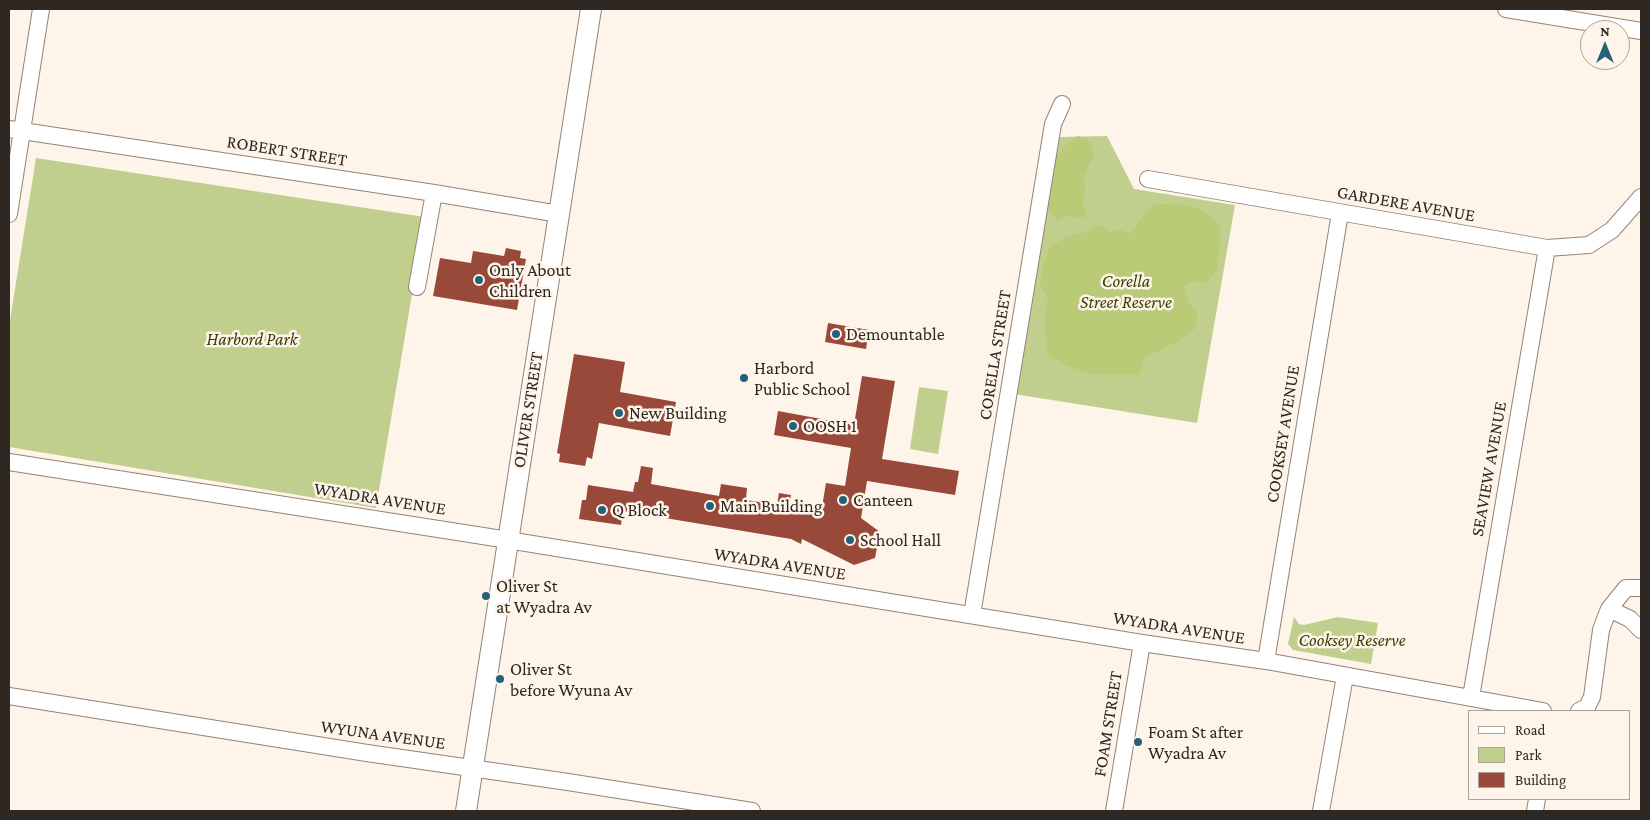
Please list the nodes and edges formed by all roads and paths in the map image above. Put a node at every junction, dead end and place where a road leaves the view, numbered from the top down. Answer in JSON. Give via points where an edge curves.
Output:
{"nodes":[{"id":1,"x":41,"y":9,"type":"edge"},
{"id":2,"x":591,"y":9,"type":"edge"},
{"id":3,"x":1506,"y":9,"type":"edge"},
{"id":4,"x":1641,"y":31,"type":"edge"},
{"id":5,"x":1062,"y":104,"type":"dead end"},
{"id":6,"x":15,"y":130,"type":"edge"},
{"id":7,"x":1148,"y":180,"type":"dead end"},
{"id":8,"x":434,"y":193,"type":"junction"},
{"id":9,"x":1641,"y":197,"type":"edge"},
{"id":10,"x":1340,"y":213,"type":"junction"},
{"id":11,"x":9,"y":214,"type":"edge"},
{"id":12,"x":559,"y":214,"type":"junction"},
{"id":13,"x":1547,"y":248,"type":"junction"},
{"id":14,"x":417,"y":288,"type":"dead end"},
{"id":15,"x":9,"y":462,"type":"edge"},
{"id":16,"x":508,"y":540,"type":"junction"},
{"id":17,"x":1641,"y":588,"type":"edge"},
{"id":18,"x":1611,"y":606,"type":"junction"},
{"id":19,"x":972,"y":614,"type":"junction"},
{"id":20,"x":1641,"y":630,"type":"edge"},
{"id":21,"x":1142,"y":643,"type":"junction"},
{"id":22,"x":1266,"y":661,"type":"junction"},
{"id":23,"x":1345,"y":676,"type":"junction"},
{"id":24,"x":9,"y":696,"type":"edge"},
{"id":25,"x":1471,"y":697,"type":"junction"},
{"id":26,"x":1583,"y":709,"type":"edge"},
{"id":27,"x":1538,"y":710,"type":"edge"},
{"id":28,"x":473,"y":768,"type":"junction"},
{"id":29,"x":466,"y":811,"type":"edge"},
{"id":30,"x":752,"y":811,"type":"edge"},
{"id":31,"x":1114,"y":811,"type":"edge"},
{"id":32,"x":1321,"y":811,"type":"edge"}],
"edges":[{"from":1,"to":6,"type":"street"},
{"from":2,"to":12,"type":"main road","name":"OLIVER STREET"},
{"from":3,"to":4,"type":"street"},
{"from":5,"to":19,"type":"street","name":"CORELLA STREET","via":[[1053,124]]},
{"from":6,"to":8,"type":"street","name":"ROBERT STREET"},
{"from":6,"to":11,"type":"street"},
{"from":7,"to":10,"type":"street","name":"GARDERE AVENUE"},
{"from":8,"to":12,"type":"street","name":"ROBERT STREET"},
{"from":8,"to":14,"type":"street"},
{"from":9,"to":13,"type":"street","name":"GARDERE AVENUE","via":[[1612,230],[1589,245]]},
{"from":10,"to":13,"type":"street","name":"GARDERE AVENUE"},
{"from":10,"to":22,"type":"street","name":"COOKSEY AVENUE"},
{"from":12,"to":16,"type":"main road","name":"OLIVER STREET"},
{"from":13,"to":25,"type":"street","name":"SEAVIEW AVENUE"},
{"from":15,"to":16,"type":"street","name":"WYADRA AVENUE"},
{"from":16,"to":19,"type":"street","name":"WYADRA AVENUE"},
{"from":16,"to":28,"type":"main road","name":"OLIVER STREET"},
{"from":17,"to":18,"type":"street","via":[[1626,588]]},
{"from":18,"to":20,"type":"street"},
{"from":18,"to":26,"type":"street","via":[[1601,630],[1592,697]]},
{"from":19,"to":21,"type":"street","name":"WYADRA AVENUE"},
{"from":21,"to":22,"type":"street","name":"WYADRA AVENUE"},
{"from":21,"to":31,"type":"street","name":"FOAM STREET"},
{"from":22,"to":23,"type":"street","name":"WYADRA AVENUE"},
{"from":23,"to":25,"type":"street","name":"WYADRA AVENUE"},
{"from":23,"to":32,"type":"street"},
{"from":24,"to":28,"type":"street","name":"WYUNA AVENUE"},
{"from":25,"to":27,"type":"street","name":"WYADRA AVENUE"},
{"from":28,"to":29,"type":"main road","name":"OLIVER STREET"},
{"from":28,"to":30,"type":"street","name":"WYUNA AVENUE"}]}
